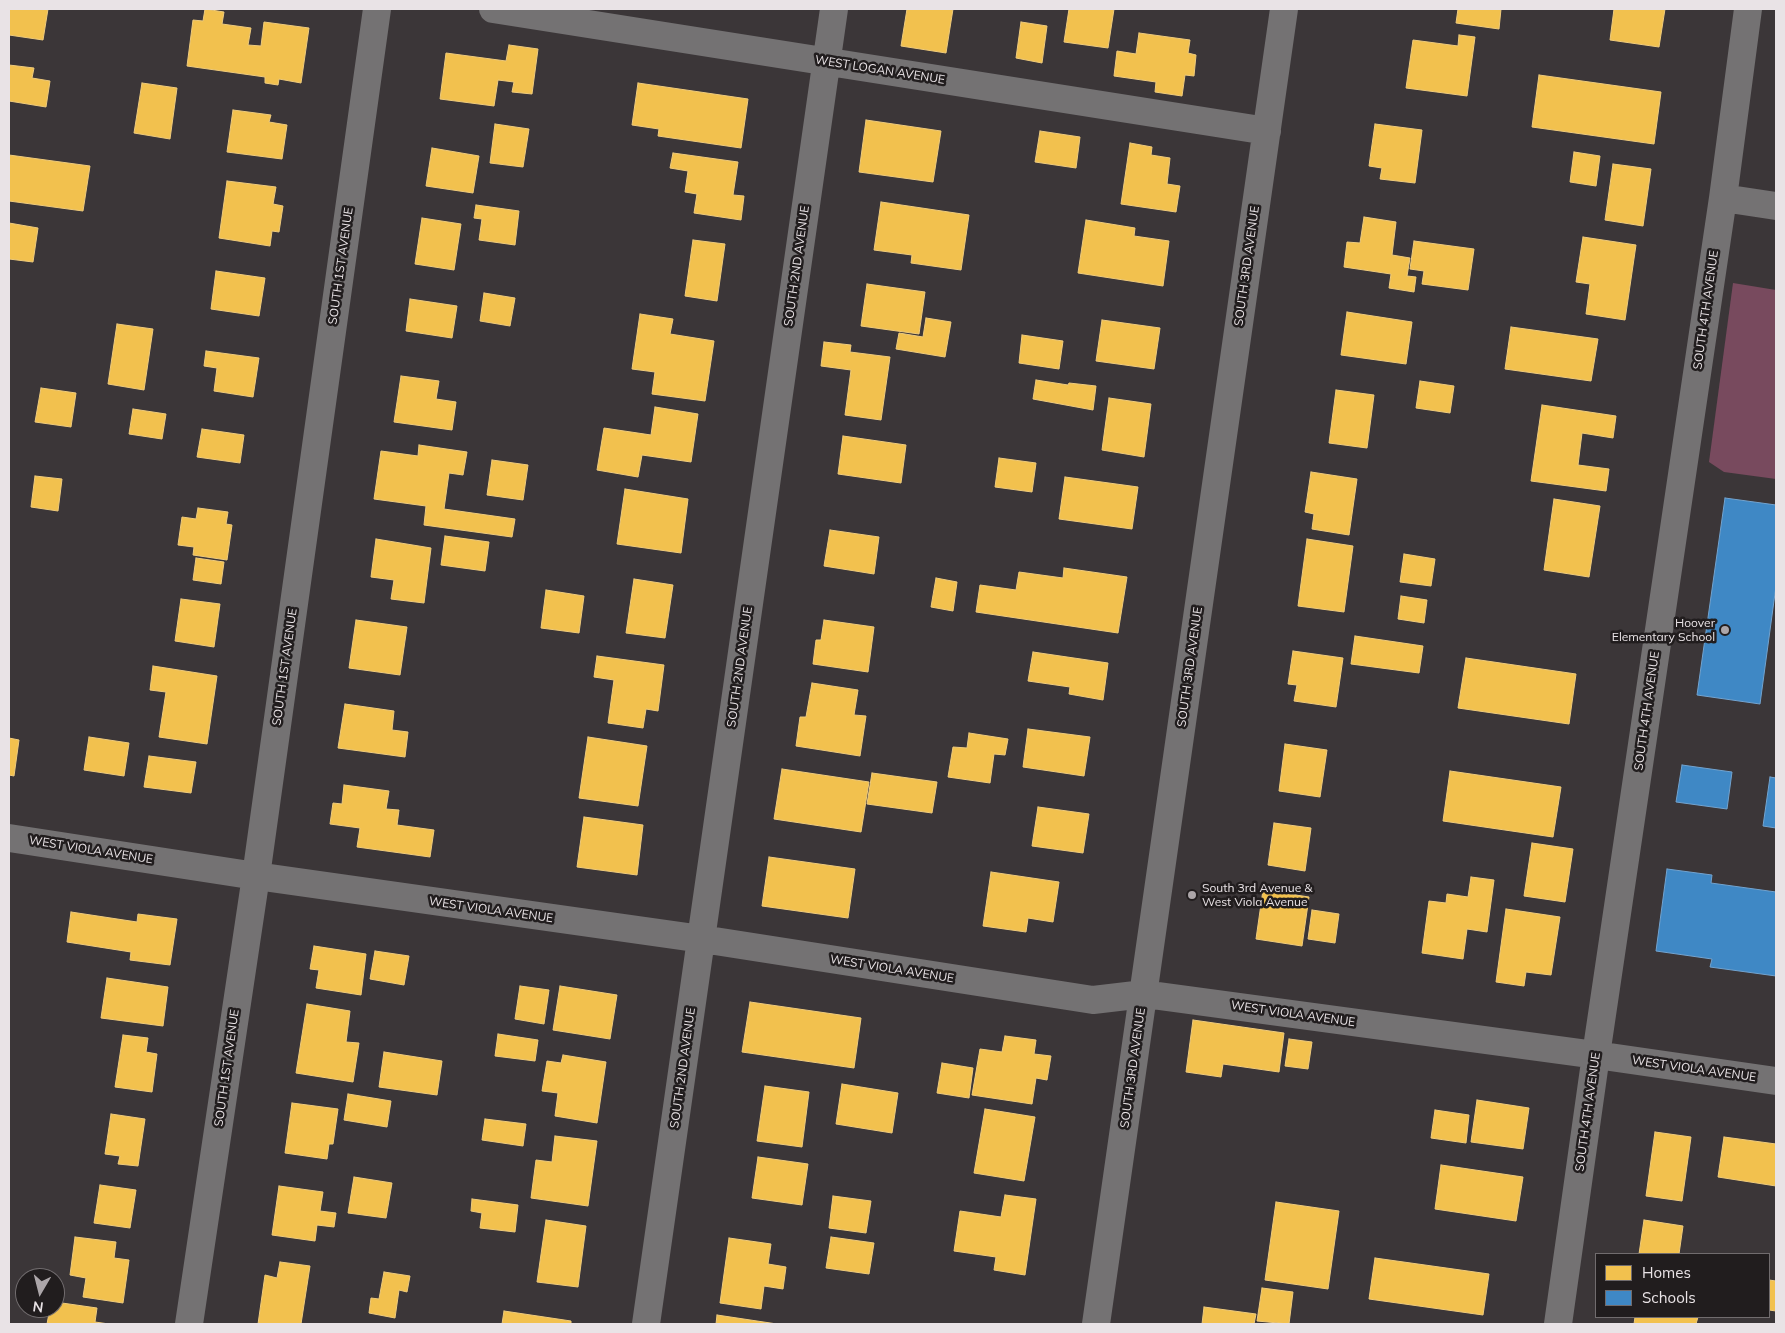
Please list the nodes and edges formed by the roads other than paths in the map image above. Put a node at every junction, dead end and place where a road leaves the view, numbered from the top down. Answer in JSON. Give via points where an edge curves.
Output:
{"nodes":[{"id":1,"x":377,"y":9,"type":"edge"},
{"id":2,"x":493,"y":9,"type":"edge"},
{"id":3,"x":834,"y":9,"type":"edge"},
{"id":4,"x":1284,"y":9,"type":"edge"},
{"id":5,"x":1748,"y":9,"type":"edge"},
{"id":6,"x":826,"y":61,"type":"junction"},
{"id":7,"x":1267,"y":131,"type":"junction"},
{"id":8,"x":1723,"y":198,"type":"junction"},
{"id":9,"x":1776,"y":206,"type":"edge"},
{"id":10,"x":9,"y":838,"type":"edge"},
{"id":11,"x":256,"y":876,"type":"junction"},
{"id":12,"x":702,"y":939,"type":"junction"},
{"id":13,"x":1144,"y":994,"type":"junction"},
{"id":14,"x":1596,"y":1054,"type":"junction"},
{"id":15,"x":1776,"y":1081,"type":"edge"},
{"id":16,"x":189,"y":1324,"type":"edge"},
{"id":17,"x":646,"y":1324,"type":"edge"},
{"id":18,"x":1096,"y":1324,"type":"edge"},
{"id":19,"x":1558,"y":1324,"type":"edge"}],
"edges":[{"from":1,"to":11,"type":"street","name":"SOUTH 1ST AVENUE"},
{"from":2,"to":6,"type":"street","name":"WEST LOGAN AVENUE"},
{"from":3,"to":6,"type":"street","name":"SOUTH 2ND AVENUE"},
{"from":4,"to":7,"type":"street","name":"SOUTH 3RD AVENUE"},
{"from":5,"to":8,"type":"street","name":"SOUTH 4TH AVENUE"},
{"from":6,"to":7,"type":"street","name":"WEST LOGAN AVENUE"},
{"from":6,"to":12,"type":"street","name":"SOUTH 2ND AVENUE"},
{"from":7,"to":13,"type":"street","name":"SOUTH 3RD AVENUE"},
{"from":8,"to":9,"type":"street"},
{"from":8,"to":14,"type":"street","name":"SOUTH 4TH AVENUE"},
{"from":10,"to":11,"type":"street","name":"WEST VIOLA AVENUE"},
{"from":11,"to":12,"type":"street","name":"WEST VIOLA AVENUE"},
{"from":11,"to":16,"type":"street","name":"SOUTH 1ST AVENUE"},
{"from":12,"to":13,"type":"street","name":"WEST VIOLA AVENUE","via":[[1093,1000]]},
{"from":12,"to":17,"type":"street","name":"SOUTH 2ND AVENUE"},
{"from":13,"to":14,"type":"street","name":"WEST VIOLA AVENUE"},
{"from":13,"to":18,"type":"street","name":"SOUTH 3RD AVENUE"},
{"from":14,"to":15,"type":"street","name":"WEST VIOLA AVENUE"},
{"from":14,"to":19,"type":"street","name":"SOUTH 4TH AVENUE"}]}
